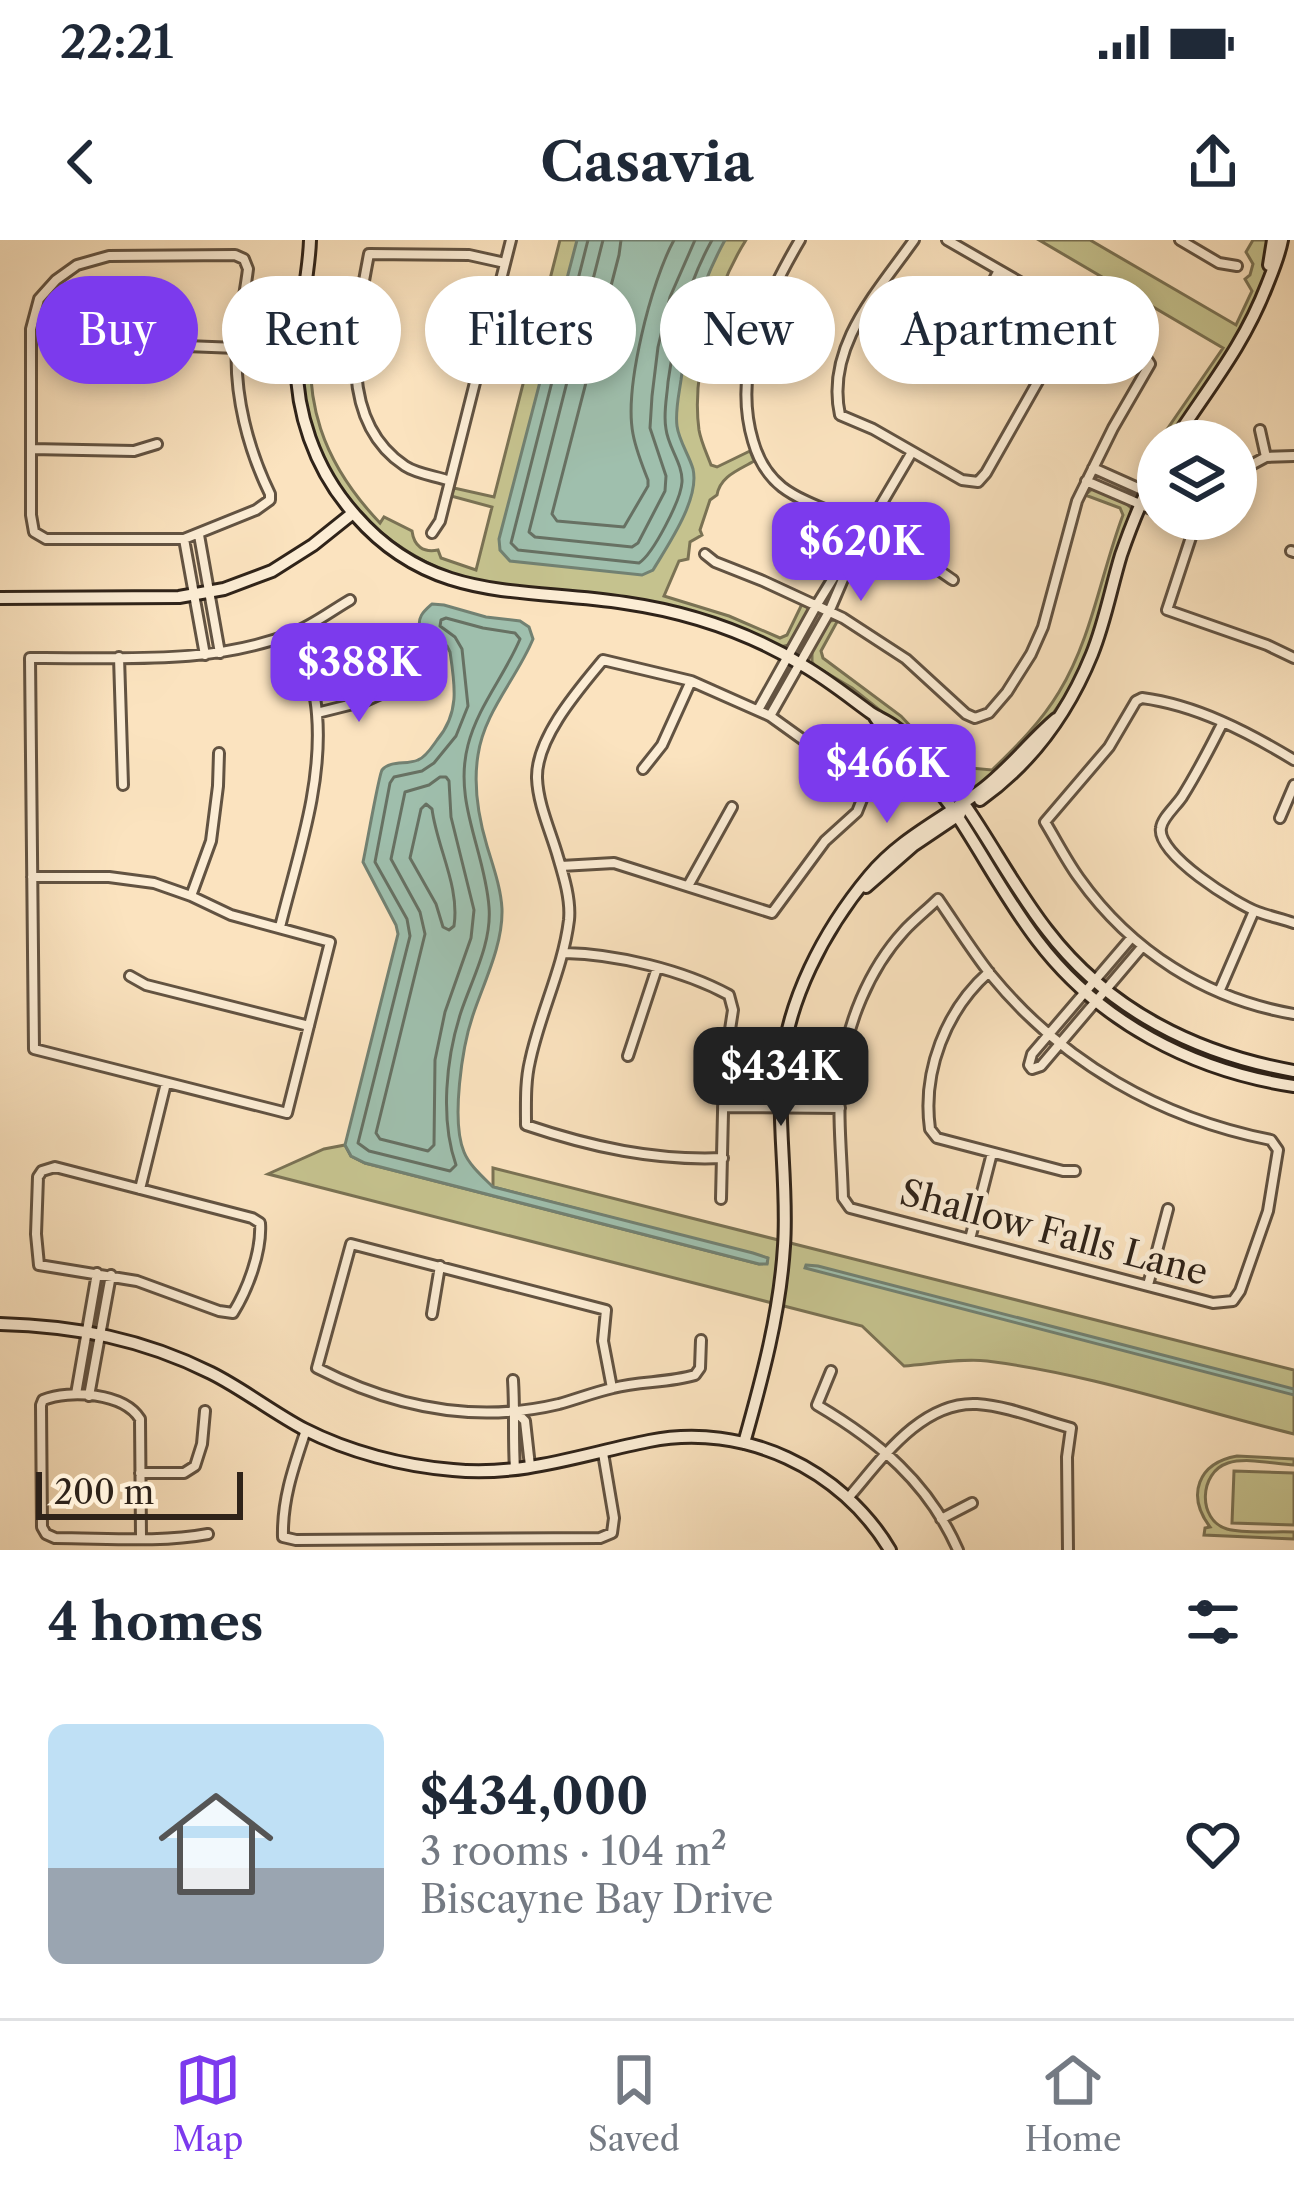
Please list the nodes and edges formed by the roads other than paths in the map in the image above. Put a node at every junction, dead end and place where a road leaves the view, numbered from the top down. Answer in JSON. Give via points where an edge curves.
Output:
{"nodes":[{"id":1,"x":310,"y":240,"type":"edge"},
{"id":2,"x":511,"y":240,"type":"edge"},
{"id":3,"x":800,"y":240,"type":"edge"},
{"id":4,"x":914,"y":240,"type":"edge"},
{"id":5,"x":946,"y":240,"type":"edge"},
{"id":6,"x":1180,"y":240,"type":"edge"},
{"id":7,"x":1277,"y":240,"type":"edge"},
{"id":8,"x":506,"y":263,"type":"junction"},
{"id":9,"x":1238,"y":266,"type":"dead end"},
{"id":10,"x":999,"y":270,"type":"junction"},
{"id":11,"x":247,"y":276,"type":"edge"},
{"id":12,"x":307,"y":276,"type":"edge"},
{"id":13,"x":365,"y":276,"type":"edge"},
{"id":14,"x":503,"y":276,"type":"edge"},
{"id":15,"x":996,"y":276,"type":"edge"},
{"id":16,"x":1009,"y":276,"type":"edge"},
{"id":17,"x":238,"y":384,"type":"edge"},
{"id":18,"x":299,"y":384,"type":"edge"},
{"id":19,"x":358,"y":384,"type":"edge"},
{"id":20,"x":475,"y":384,"type":"edge"},
{"id":21,"x":1035,"y":384,"type":"edge"},
{"id":22,"x":1139,"y":384,"type":"edge"},
{"id":23,"x":1188,"y":420,"type":"edge"},
{"id":24,"x":1260,"y":430,"type":"dead end"},
{"id":25,"x":157,"y":444,"type":"dead end"},
{"id":26,"x":31,"y":448,"type":"junction"},
{"id":27,"x":912,"y":452,"type":"junction"},
{"id":28,"x":1294,"y":456,"type":"edge"},
{"id":29,"x":1266,"y":457,"type":"junction"},
{"id":30,"x":1257,"y":462,"type":"edge"},
{"id":31,"x":1093,"y":468,"type":"junction"},
{"id":32,"x":450,"y":481,"type":"junction"},
{"id":33,"x":1086,"y":481,"type":"junction"},
{"id":34,"x":1137,"y":492,"type":"edge"},
{"id":35,"x":1137,"y":495,"type":"edge"},
{"id":36,"x":353,"y":513,"type":"junction"},
{"id":37,"x":1137,"y":522,"type":"edge"},
{"id":38,"x":868,"y":527,"type":"junction"},
{"id":39,"x":431,"y":533,"type":"dead end"},
{"id":40,"x":199,"y":535,"type":"junction"},
{"id":41,"x":184,"y":539,"type":"junction"},
{"id":42,"x":1190,"y":540,"type":"edge"},
{"id":43,"x":856,"y":548,"type":"junction"},
{"id":44,"x":706,"y":554,"type":"dead end"},
{"id":45,"x":953,"y":580,"type":"dead end"},
{"id":46,"x":210,"y":592,"type":"junction"},
{"id":47,"x":195,"y":594,"type":"junction"},
{"id":48,"x":0,"y":598,"type":"edge"},
{"id":49,"x":350,"y":600,"type":"dead end"},
{"id":50,"x":816,"y":606,"type":"junction"},
{"id":51,"x":829,"y":612,"type":"junction"},
{"id":52,"x":298,"y":631,"type":"junction"},
{"id":53,"x":220,"y":653,"type":"junction"},
{"id":54,"x":205,"y":655,"type":"junction"},
{"id":55,"x":119,"y":657,"type":"junction"},
{"id":56,"x":1294,"y":658,"type":"edge"},
{"id":57,"x":795,"y":660,"type":"junction"},
{"id":58,"x":691,"y":681,"type":"junction"},
{"id":59,"x":385,"y":692,"type":"dead end"},
{"id":60,"x":758,"y":710,"type":"junction"},
{"id":61,"x":317,"y":713,"type":"junction"},
{"id":62,"x":770,"y":716,"type":"junction"},
{"id":63,"x":1222,"y":722,"type":"junction"},
{"id":64,"x":219,"y":753,"type":"dead end"},
{"id":65,"x":1294,"y":760,"type":"edge"},
{"id":66,"x":643,"y":769,"type":"dead end"},
{"id":67,"x":123,"y":785,"type":"dead end"},
{"id":68,"x":1294,"y":785,"type":"edge"},
{"id":69,"x":733,"y":807,"type":"dead end"},
{"id":70,"x":960,"y":809,"type":"junction"},
{"id":71,"x":1280,"y":818,"type":"dead end"},
{"id":72,"x":560,"y":866,"type":"junction"},
{"id":73,"x":32,"y":877,"type":"junction"},
{"id":74,"x":688,"y":886,"type":"junction"},
{"id":75,"x":191,"y":896,"type":"junction"},
{"id":76,"x":1254,"y":911,"type":"junction"},
{"id":77,"x":1294,"y":922,"type":"edge"},
{"id":78,"x":280,"y":927,"type":"junction"},
{"id":79,"x":1132,"y":937,"type":"junction"},
{"id":80,"x":1142,"y":947,"type":"junction"},
{"id":81,"x":565,"y":953,"type":"junction"},
{"id":82,"x":657,"y":968,"type":"junction"},
{"id":83,"x":989,"y":972,"type":"junction"},
{"id":84,"x":130,"y":976,"type":"dead end"},
{"id":85,"x":1100,"y":986,"type":"junction"},
{"id":86,"x":1219,"y":993,"type":"junction"},
{"id":87,"x":1090,"y":998,"type":"junction"},
{"id":88,"x":1294,"y":1014,"type":"edge"},
{"id":89,"x":309,"y":1026,"type":"junction"},
{"id":90,"x":1049,"y":1035,"type":"junction"},
{"id":91,"x":1059,"y":1045,"type":"junction"},
{"id":92,"x":628,"y":1056,"type":"dead end"},
{"id":93,"x":1294,"y":1071,"type":"edge"},
{"id":94,"x":166,"y":1083,"type":"junction"},
{"id":95,"x":1294,"y":1086,"type":"edge"},
{"id":96,"x":723,"y":1092,"type":"junction"},
{"id":97,"x":781,"y":1093,"type":"junction"},
{"id":98,"x":840,"y":1094,"type":"junction"},
{"id":99,"x":723,"y":1107,"type":"junction"},
{"id":100,"x":781,"y":1108,"type":"junction"},
{"id":101,"x":840,"y":1108,"type":"junction"},
{"id":102,"x":992,"y":1152,"type":"junction"},
{"id":103,"x":723,"y":1158,"type":"junction"},
{"id":104,"x":1075,"y":1171,"type":"dead end"},
{"id":105,"x":140,"y":1189,"type":"junction"},
{"id":106,"x":721,"y":1199,"type":"dead end"},
{"id":107,"x":1168,"y":1209,"type":"dead end"},
{"id":108,"x":970,"y":1239,"type":"junction"},
{"id":109,"x":440,"y":1266,"type":"junction"},
{"id":110,"x":97,"y":1273,"type":"junction"},
{"id":111,"x":111,"y":1275,"type":"junction"},
{"id":112,"x":1148,"y":1285,"type":"junction"},
{"id":113,"x":431,"y":1314,"type":"dead end"},
{"id":114,"x":0,"y":1324,"type":"edge"},
{"id":115,"x":94,"y":1333,"type":"junction"},
{"id":116,"x":701,"y":1340,"type":"dead end"},
{"id":117,"x":832,"y":1371,"type":"dead end"},
{"id":118,"x":513,"y":1380,"type":"dead end"},
{"id":119,"x":612,"y":1388,"type":"junction"},
{"id":120,"x":76,"y":1394,"type":"junction"},
{"id":121,"x":89,"y":1396,"type":"junction"},
{"id":122,"x":205,"y":1411,"type":"dead end"},
{"id":123,"x":515,"y":1411,"type":"junction"},
{"id":124,"x":306,"y":1430,"type":"junction"},
{"id":125,"x":743,"y":1442,"type":"junction"},
{"id":126,"x":888,"y":1453,"type":"junction"},
{"id":127,"x":603,"y":1454,"type":"junction"},
{"id":128,"x":531,"y":1468,"type":"junction"},
{"id":129,"x":515,"y":1469,"type":"junction"},
{"id":130,"x":140,"y":1473,"type":"junction"},
{"id":131,"x":849,"y":1497,"type":"junction"},
{"id":132,"x":971,"y":1503,"type":"dead end"},
{"id":133,"x":941,"y":1519,"type":"junction"},
{"id":134,"x":208,"y":1534,"type":"dead end"},
{"id":135,"x":141,"y":1537,"type":"junction"},
{"id":136,"x":890,"y":1550,"type":"edge"},
{"id":137,"x":958,"y":1550,"type":"edge"},
{"id":138,"x":1068,"y":1550,"type":"edge"}],
"edges":[{"from":1,"to":12,"type":"street"},
{"from":2,"to":8,"type":"street"},
{"from":3,"to":38,"type":"street","via":[[754,339],[744,408],[758,460],[783,488]]},
{"from":4,"to":27,"type":"street","via":[[864,308],[837,400],[841,415]]},
{"from":5,"to":10,"type":"street"},
{"from":6,"to":9,"type":"street"},
{"from":7,"to":23,"type":"street","via":[[1252,322]]},
{"from":8,"to":13,"type":"street","via":[[369,254]]},
{"from":8,"to":14,"type":"street"},
{"from":10,"to":15,"type":"street"},
{"from":10,"to":16,"type":"street"},
{"from":11,"to":26,"type":"street","via":[[235,255],[109,256],[56,280],[40,299],[32,329]]},
{"from":17,"to":40,"type":"street","via":[[270,500]]},
{"from":18,"to":36,"type":"street","via":[[304,423]]},
{"from":19,"to":32,"type":"street","via":[[376,440],[407,468]]},
{"from":20,"to":32,"type":"street"},
{"from":21,"to":27,"type":"street","via":[[978,482]]},
{"from":22,"to":31,"type":"street"},
{"from":24,"to":29,"type":"street"},
{"from":25,"to":26,"type":"street","via":[[134,451]]},
{"from":26,"to":41,"type":"street","via":[[34,532],[46,539]]},
{"from":27,"to":38,"type":"street"},
{"from":28,"to":29,"type":"street"},
{"from":29,"to":30,"type":"street"},
{"from":31,"to":33,"type":"street"},
{"from":31,"to":34,"type":"street"},
{"from":32,"to":39,"type":"street"},
{"from":33,"to":35,"type":"street"},
{"from":33,"to":51,"type":"street","via":[[1043,627],[989,713],[966,714],[906,658]]},
{"from":36,"to":46,"type":"street","via":[[272,571]]},
{"from":36,"to":57,"type":"street","via":[[404,556],[464,585],[647,606]]},
{"from":37,"to":70,"type":"street","via":[[1092,655],[1056,719]]},
{"from":38,"to":43,"type":"street"},
{"from":38,"to":45,"type":"street"},
{"from":40,"to":41,"type":"street"},
{"from":40,"to":46,"type":"street"},
{"from":41,"to":47,"type":"street"},
{"from":42,"to":56,"type":"street","via":[[1167,610]]},
{"from":43,"to":50,"type":"street"},
{"from":43,"to":51,"type":"street"},
{"from":44,"to":50,"type":"street"},
{"from":46,"to":47,"type":"street"},
{"from":46,"to":53,"type":"street"},
{"from":47,"to":48,"type":"street"},
{"from":47,"to":54,"type":"street"},
{"from":49,"to":52,"type":"street"},
{"from":50,"to":51,"type":"street"},
{"from":50,"to":57,"type":"street"},
{"from":51,"to":57,"type":"street"},
{"from":52,"to":53,"type":"street"},
{"from":52,"to":61,"type":"street"},
{"from":53,"to":54,"type":"street"},
{"from":54,"to":55,"type":"street"},
{"from":55,"to":67,"type":"street"},
{"from":55,"to":73,"type":"street","via":[[30,658]]},
{"from":57,"to":60,"type":"street"},
{"from":57,"to":62,"type":"street"},
{"from":57,"to":70,"type":"street","via":[[897,728]]},
{"from":58,"to":60,"type":"street"},
{"from":58,"to":66,"type":"street"},
{"from":58,"to":72,"type":"street","via":[[603,660],[560,717],[537,778]]},
{"from":59,"to":61,"type":"street"},
{"from":60,"to":62,"type":"street"},
{"from":61,"to":78,"type":"street","via":[[309,812]]},
{"from":62,"to":74,"type":"street","via":[[857,786],[857,812],[772,913]]},
{"from":63,"to":65,"type":"street"},
{"from":63,"to":76,"type":"street","via":[[1160,826],[1165,844],[1197,876]]},
{"from":63,"to":79,"type":"street","via":[[1136,701],[1045,822],[1079,878]]},
{"from":64,"to":75,"type":"street","via":[[211,841]]},
{"from":68,"to":71,"type":"street"},
{"from":69,"to":74,"type":"street"},
{"from":70,"to":85,"type":"street","via":[[1046,929]]},
{"from":70,"to":87,"type":"street","via":[[1036,939]]},
{"from":70,"to":97,"type":"street","via":[[878,865],[824,940],[785,1045]]},
{"from":72,"to":74,"type":"street","via":[[614,863]]},
{"from":72,"to":81,"type":"street","via":[[570,910]]},
{"from":73,"to":75,"type":"street","via":[[109,877]]},
{"from":73,"to":94,"type":"street","via":[[34,1049]]},
{"from":75,"to":78,"type":"street"},
{"from":76,"to":77,"type":"street"},
{"from":76,"to":86,"type":"street"},
{"from":78,"to":89,"type":"street","via":[[330,942]]},
{"from":79,"to":80,"type":"street"},
{"from":79,"to":85,"type":"street"},
{"from":80,"to":85,"type":"street"},
{"from":80,"to":86,"type":"street"},
{"from":81,"to":82,"type":"street"},
{"from":81,"to":103,"type":"street","via":[[529,1064],[526,1125],[654,1158]]},
{"from":82,"to":92,"type":"street"},
{"from":82,"to":96,"type":"street","via":[[731,1000]]},
{"from":83,"to":90,"type":"street"},
{"from":83,"to":98,"type":"street","via":[[938,899],[902,933],[867,988]]},
{"from":83,"to":102,"type":"street","via":[[957,1009],[936,1053],[928,1117],[938,1138]]},
{"from":84,"to":89,"type":"street"},
{"from":85,"to":87,"type":"street"},
{"from":85,"to":93,"type":"street","via":[[1177,1036]]},
{"from":86,"to":88,"type":"street"},
{"from":87,"to":90,"type":"street"},
{"from":87,"to":91,"type":"street"},
{"from":87,"to":95,"type":"street","via":[[1183,1054]]},
{"from":89,"to":94,"type":"street","via":[[287,1113]]},
{"from":90,"to":91,"type":"street"},
{"from":90,"to":91,"type":"street","via":[[1030,1059],[1032,1069]]},
{"from":91,"to":112,"type":"street","name":"Shallow Falls Lane","via":[[1176,1113],[1271,1140],[1277,1150],[1268,1211],[1233,1301]]},
{"from":94,"to":105,"type":"street"},
{"from":96,"to":97,"type":"street"},
{"from":96,"to":99,"type":"street"},
{"from":97,"to":98,"type":"street"},
{"from":97,"to":100,"type":"street"},
{"from":98,"to":101,"type":"street"},
{"from":99,"to":100,"type":"street"},
{"from":99,"to":103,"type":"street"},
{"from":100,"to":101,"type":"street"},
{"from":100,"to":125,"type":"street","via":[[781,1283]]},
{"from":101,"to":108,"type":"street","name":"Shallow Falls Lane","via":[[850,1208]]},
{"from":102,"to":104,"type":"street"},
{"from":102,"to":108,"type":"street"},
{"from":103,"to":106,"type":"street"},
{"from":105,"to":110,"type":"street","via":[[55,1167],[38,1177],[39,1265]]},
{"from":105,"to":111,"type":"street","via":[[260,1223],[253,1264],[233,1313]]},
{"from":107,"to":112,"type":"street"},
{"from":108,"to":112,"type":"street","name":"Shallow Falls Lane"},
{"from":109,"to":113,"type":"street"},
{"from":109,"to":119,"type":"street","via":[[606,1310]]},
{"from":109,"to":123,"type":"street","via":[[351,1244],[317,1368],[382,1397],[440,1410]]},
{"from":110,"to":111,"type":"street"},
{"from":110,"to":115,"type":"street"},
{"from":111,"to":115,"type":"street"},
{"from":114,"to":115,"type":"street"},
{"from":115,"to":120,"type":"street"},
{"from":115,"to":121,"type":"street"},
{"from":115,"to":124,"type":"street","via":[[211,1372]]},
{"from":116,"to":119,"type":"street","via":[[695,1375]]},
{"from":117,"to":126,"type":"street","via":[[817,1405]]},
{"from":118,"to":123,"type":"street"},
{"from":119,"to":123,"type":"street"},
{"from":120,"to":121,"type":"street"},
{"from":120,"to":135,"type":"street","via":[[41,1405],[42,1527],[55,1538]]},
{"from":121,"to":130,"type":"street","via":[[137,1412]]},
{"from":122,"to":130,"type":"street","via":[[195,1466]]},
{"from":123,"to":128,"type":"street","via":[[525,1421]]},
{"from":123,"to":129,"type":"street"},
{"from":124,"to":127,"type":"street","via":[[283,1516],[283,1537],[296,1540],[600,1538],[612,1533],[614,1518]]},
{"from":124,"to":129,"type":"street","via":[[402,1463]]},
{"from":125,"to":127,"type":"street","via":[[673,1438]]},
{"from":125,"to":131,"type":"street","via":[[805,1466]]},
{"from":126,"to":131,"type":"street"},
{"from":126,"to":133,"type":"street"},
{"from":126,"to":138,"type":"street","via":[[926,1419],[975,1404],[1071,1428]]},
{"from":127,"to":128,"type":"street"},
{"from":128,"to":129,"type":"street"},
{"from":130,"to":135,"type":"street"},
{"from":131,"to":136,"type":"street"},
{"from":132,"to":133,"type":"street"},
{"from":133,"to":137,"type":"street"},
{"from":134,"to":135,"type":"street"}]}
